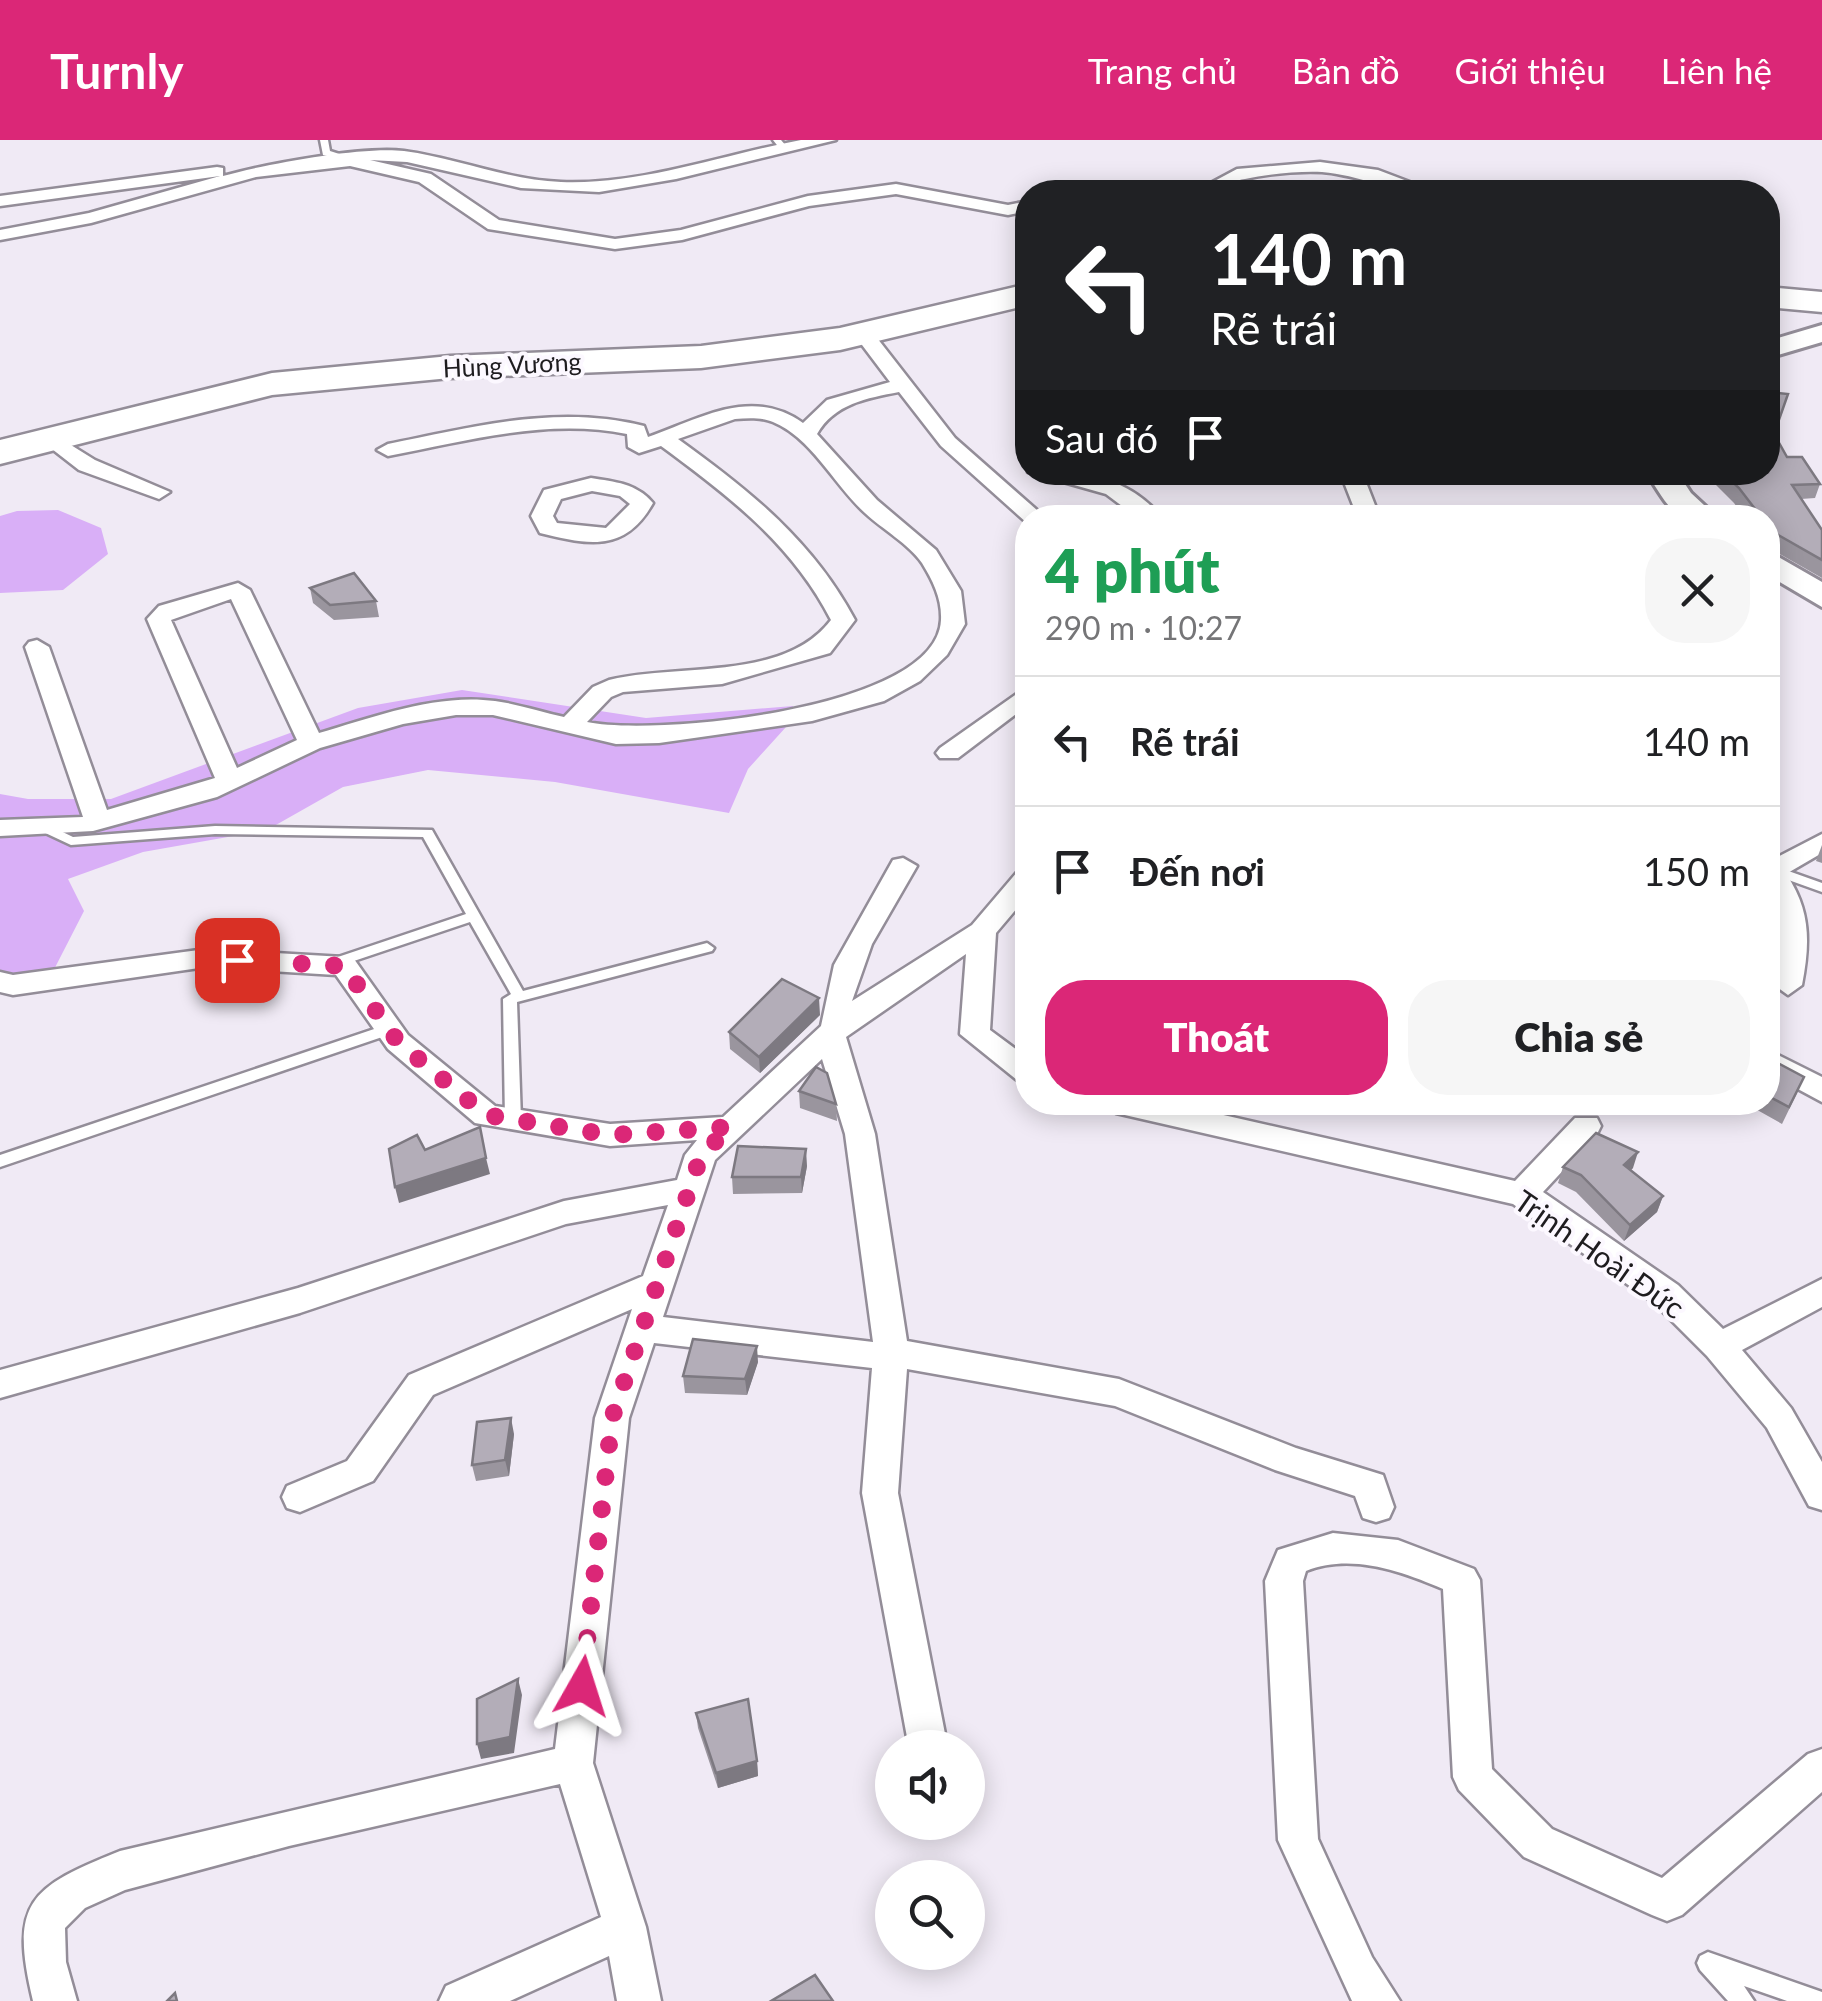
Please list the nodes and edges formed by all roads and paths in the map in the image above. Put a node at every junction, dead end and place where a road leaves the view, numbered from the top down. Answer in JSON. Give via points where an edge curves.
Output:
{"nodes":[{"id":1,"x":324,"y":140,"type":"edge"},
{"id":2,"x":828,"y":140,"type":"edge"},
{"id":3,"x":780,"y":144,"type":"edge"},
{"id":4,"x":351,"y":160,"type":"junction"},
{"id":5,"x":255,"y":172,"type":"junction"},
{"id":6,"x":1226,"y":180,"type":"edge"},
{"id":7,"x":1390,"y":180,"type":"edge"},
{"id":8,"x":0,"y":200,"type":"edge"},
{"id":9,"x":1015,"y":209,"type":"edge"},
{"id":10,"x":0,"y":235,"type":"edge"},
{"id":11,"x":1015,"y":297,"type":"edge"},
{"id":12,"x":1780,"y":298,"type":"edge"},
{"id":13,"x":1822,"y":302,"type":"edge"},
{"id":14,"x":863,"y":334,"type":"junction"},
{"id":15,"x":1822,"y":334,"type":"edge"},
{"id":16,"x":1780,"y":346,"type":"edge"},
{"id":17,"x":904,"y":386,"type":"junction"},
{"id":18,"x":806,"y":435,"type":"junction"},
{"id":19,"x":50,"y":438,"type":"junction"},
{"id":20,"x":664,"y":438,"type":"junction"},
{"id":21,"x":388,"y":450,"type":"dead end"},
{"id":22,"x":0,"y":452,"type":"edge"},
{"id":23,"x":1015,"y":471,"type":"edge"},
{"id":24,"x":978,"y":472,"type":"junction"},
{"id":25,"x":1107,"y":485,"type":"edge"},
{"id":26,"x":1670,"y":485,"type":"edge"},
{"id":27,"x":158,"y":492,"type":"dead end"},
{"id":28,"x":1018,"y":505,"type":"edge"},
{"id":29,"x":1140,"y":505,"type":"edge"},
{"id":30,"x":1686,"y":505,"type":"edge"},
{"id":31,"x":1780,"y":571,"type":"edge"},
{"id":32,"x":1822,"y":597,"type":"edge"},
{"id":33,"x":37,"y":647,"type":"dead end"},
{"id":34,"x":1015,"y":703,"type":"edge"},
{"id":35,"x":568,"y":728,"type":"junction"},
{"id":36,"x":311,"y":743,"type":"junction"},
{"id":37,"x":949,"y":753,"type":"dead end"},
{"id":38,"x":230,"y":782,"type":"junction"},
{"id":39,"x":98,"y":820,"type":"junction"},
{"id":40,"x":44,"y":827,"type":"junction"},
{"id":41,"x":0,"y":828,"type":"edge"},
{"id":42,"x":1822,"y":842,"type":"edge"},
{"id":43,"x":903,"y":866,"type":"dead end"},
{"id":44,"x":1780,"y":867,"type":"edge"},
{"id":45,"x":1780,"y":875,"type":"edge"},
{"id":46,"x":1780,"y":884,"type":"edge"},
{"id":47,"x":1822,"y":888,"type":"edge"},
{"id":48,"x":1015,"y":892,"type":"edge"},
{"id":49,"x":474,"y":916,"type":"junction"},
{"id":50,"x":982,"y":931,"type":"junction"},
{"id":51,"x":707,"y":948,"type":"dead end"},
{"id":52,"x":328,"y":965,"type":"junction"},
{"id":53,"x":0,"y":982,"type":"edge"},
{"id":54,"x":1788,"y":986,"type":"dead end"},
{"id":55,"x":519,"y":996,"type":"junction"},
{"id":56,"x":389,"y":1029,"type":"junction"},
{"id":57,"x":833,"y":1032,"type":"junction"},
{"id":58,"x":1015,"y":1063,"type":"edge"},
{"id":59,"x":1780,"y":1067,"type":"edge"},
{"id":60,"x":1822,"y":1091,"type":"edge"},
{"id":61,"x":1173,"y":1115,"type":"edge"},
{"id":62,"x":513,"y":1120,"type":"junction"},
{"id":63,"x":1586,"y":1126,"type":"dead end"},
{"id":64,"x":731,"y":1127,"type":"junction"},
{"id":65,"x":0,"y":1161,"type":"edge"},
{"id":66,"x":689,"y":1188,"type":"junction"},
{"id":67,"x":1522,"y":1194,"type":"junction"},
{"id":68,"x":656,"y":1286,"type":"junction"},
{"id":69,"x":1822,"y":1292,"type":"edge"},
{"id":70,"x":641,"y":1328,"type":"junction"},
{"id":71,"x":1719,"y":1347,"type":"junction"},
{"id":72,"x":890,"y":1353,"type":"junction"},
{"id":73,"x":0,"y":1384,"type":"edge"},
{"id":74,"x":1822,"y":1495,"type":"edge"},
{"id":75,"x":300,"y":1497,"type":"dead end"},
{"id":76,"x":1376,"y":1507,"type":"dead end"},
{"id":77,"x":924,"y":1730,"type":"edge"},
{"id":78,"x":574,"y":1763,"type":"junction"},
{"id":79,"x":1822,"y":1767,"type":"edge"},
{"id":80,"x":625,"y":1927,"type":"junction"},
{"id":81,"x":56,"y":2001,"type":"edge"},
{"id":82,"x":461,"y":2001,"type":"edge"},
{"id":83,"x":638,"y":2001,"type":"edge"},
{"id":84,"x":1378,"y":2001,"type":"edge"},
{"id":85,"x":1743,"y":2001,"type":"edge"},
{"id":86,"x":1818,"y":2001,"type":"edge"}],
"edges":[{"from":1,"to":4,"type":"lane","via":[[326,153]]},
{"from":2,"to":3,"type":"street"},
{"from":3,"to":4,"type":"street","via":[[628,185],[523,184],[388,145],[373,145]]},
{"from":4,"to":5,"type":"street"},
{"from":4,"to":9,"type":"street","via":[[425,178],[494,225],[615,244],[682,235],[808,201],[896,190]]},
{"from":5,"to":8,"type":"street","via":[[144,175]]},
{"from":5,"to":10,"type":"street","via":[[91,218]]},
{"from":6,"to":7,"type":"street","via":[[1320,167]]},
{"from":11,"to":14,"type":"highway","name":"Hùng Vương"},
{"from":12,"to":13,"type":"highway"},
{"from":14,"to":17,"type":"street"},
{"from":14,"to":19,"type":"highway","name":"Hùng Vương","via":[[700,357],[450,367],[272,384]]},
{"from":15,"to":16,"type":"street"},
{"from":17,"to":18,"type":"street","via":[[831,405],[814,417]]},
{"from":17,"to":24,"type":"street"},
{"from":18,"to":20,"type":"street","via":[[780,417],[756,413],[692,422]]},
{"from":18,"to":35,"type":"street","via":[[869,505],[928,556],[950,591],[953,624],[939,650],[912,676],[875,696],[812,714],[659,735]]},
{"from":19,"to":22,"type":"highway","name":"Hùng Vương"},
{"from":19,"to":27,"type":"street","via":[[87,465]]},
{"from":20,"to":21,"type":"street","via":[[624,466],[637,430],[613,423],[548,422]]},
{"from":20,"to":35,"type":"street","via":[[766,513],[831,593],[843,620],[822,648],[722,677],[618,685],[602,692]]},
{"from":23,"to":24,"type":"street"},
{"from":24,"to":28,"type":"street"},
{"from":25,"to":29,"type":"street"},
{"from":26,"to":30,"type":"street"},
{"from":31,"to":32,"type":"street"},
{"from":33,"to":39,"type":"street"},
{"from":34,"to":37,"type":"street"},
{"from":35,"to":36,"type":"street","via":[[493,708],[456,708]]},
{"from":36,"to":38,"type":"street"},
{"from":36,"to":38,"type":"street","via":[[238,590],[167,611],[159,619]]},
{"from":38,"to":39,"type":"street"},
{"from":39,"to":40,"type":"street"},
{"from":40,"to":41,"type":"street"},
{"from":40,"to":49,"type":"lane","via":[[71,841],[215,830],[427,833]]},
{"from":42,"to":44,"type":"street"},
{"from":43,"to":57,"type":"street","via":[[846,972],[834,1002]]},
{"from":45,"to":47,"type":"lane"},
{"from":46,"to":54,"type":"street","via":[[1798,924]]},
{"from":48,"to":50,"type":"street"},
{"from":49,"to":52,"type":"lane"},
{"from":49,"to":55,"type":"lane"},
{"from":50,"to":57,"type":"street"},
{"from":50,"to":58,"type":"street","via":[[976,1034]]},
{"from":51,"to":55,"type":"lane"},
{"from":52,"to":53,"type":"street","via":[[206,958]]},
{"from":52,"to":56,"type":"street","via":[[344,966]]},
{"from":55,"to":62,"type":"lane","via":[[510,999]]},
{"from":56,"to":62,"type":"street","via":[[486,1115]]},
{"from":56,"to":65,"type":"lane"},
{"from":57,"to":64,"type":"street"},
{"from":57,"to":72,"type":"street","via":[[860,1134]]},
{"from":59,"to":60,"type":"street"},
{"from":61,"to":67,"type":"street","name":"Trịnh Hoài Đức"},
{"from":62,"to":64,"type":"street","via":[[610,1135]]},
{"from":63,"to":67,"type":"street"},
{"from":64,"to":66,"type":"street","via":[[701,1155]]},
{"from":66,"to":68,"type":"street"},
{"from":66,"to":73,"type":"street","via":[[564,1212],[300,1300]]},
{"from":67,"to":71,"type":"street","name":"Trịnh Hoài Đức","via":[[1666,1294]]},
{"from":68,"to":70,"type":"street"},
{"from":68,"to":75,"type":"street","via":[[421,1385],[360,1471]]},
{"from":69,"to":71,"type":"street"},
{"from":70,"to":72,"type":"street"},
{"from":70,"to":78,"type":"street","via":[[612,1418]]},
{"from":71,"to":74,"type":"street","name":"Trịnh Hoài Đức","via":[[1779,1418]]},
{"from":72,"to":76,"type":"street","via":[[1120,1394],[1288,1460],[1352,1477],[1370,1486]]},
{"from":72,"to":77,"type":"street","via":[[880,1494]]},
{"from":78,"to":80,"type":"street"},
{"from":78,"to":81,"type":"street","via":[[120,1871],[70,1894],[44,1920],[45,1962]]},
{"from":79,"to":84,"type":"street","via":[[1666,1901],[1538,1843],[1473,1777],[1461,1580],[1361,1547],[1312,1550],[1291,1560],[1284,1581],[1298,1840],[1357,1972]]},
{"from":80,"to":82,"type":"street"},
{"from":80,"to":83,"type":"street"},
{"from":85,"to":86,"type":"lane","via":[[1708,1963]]}]}
